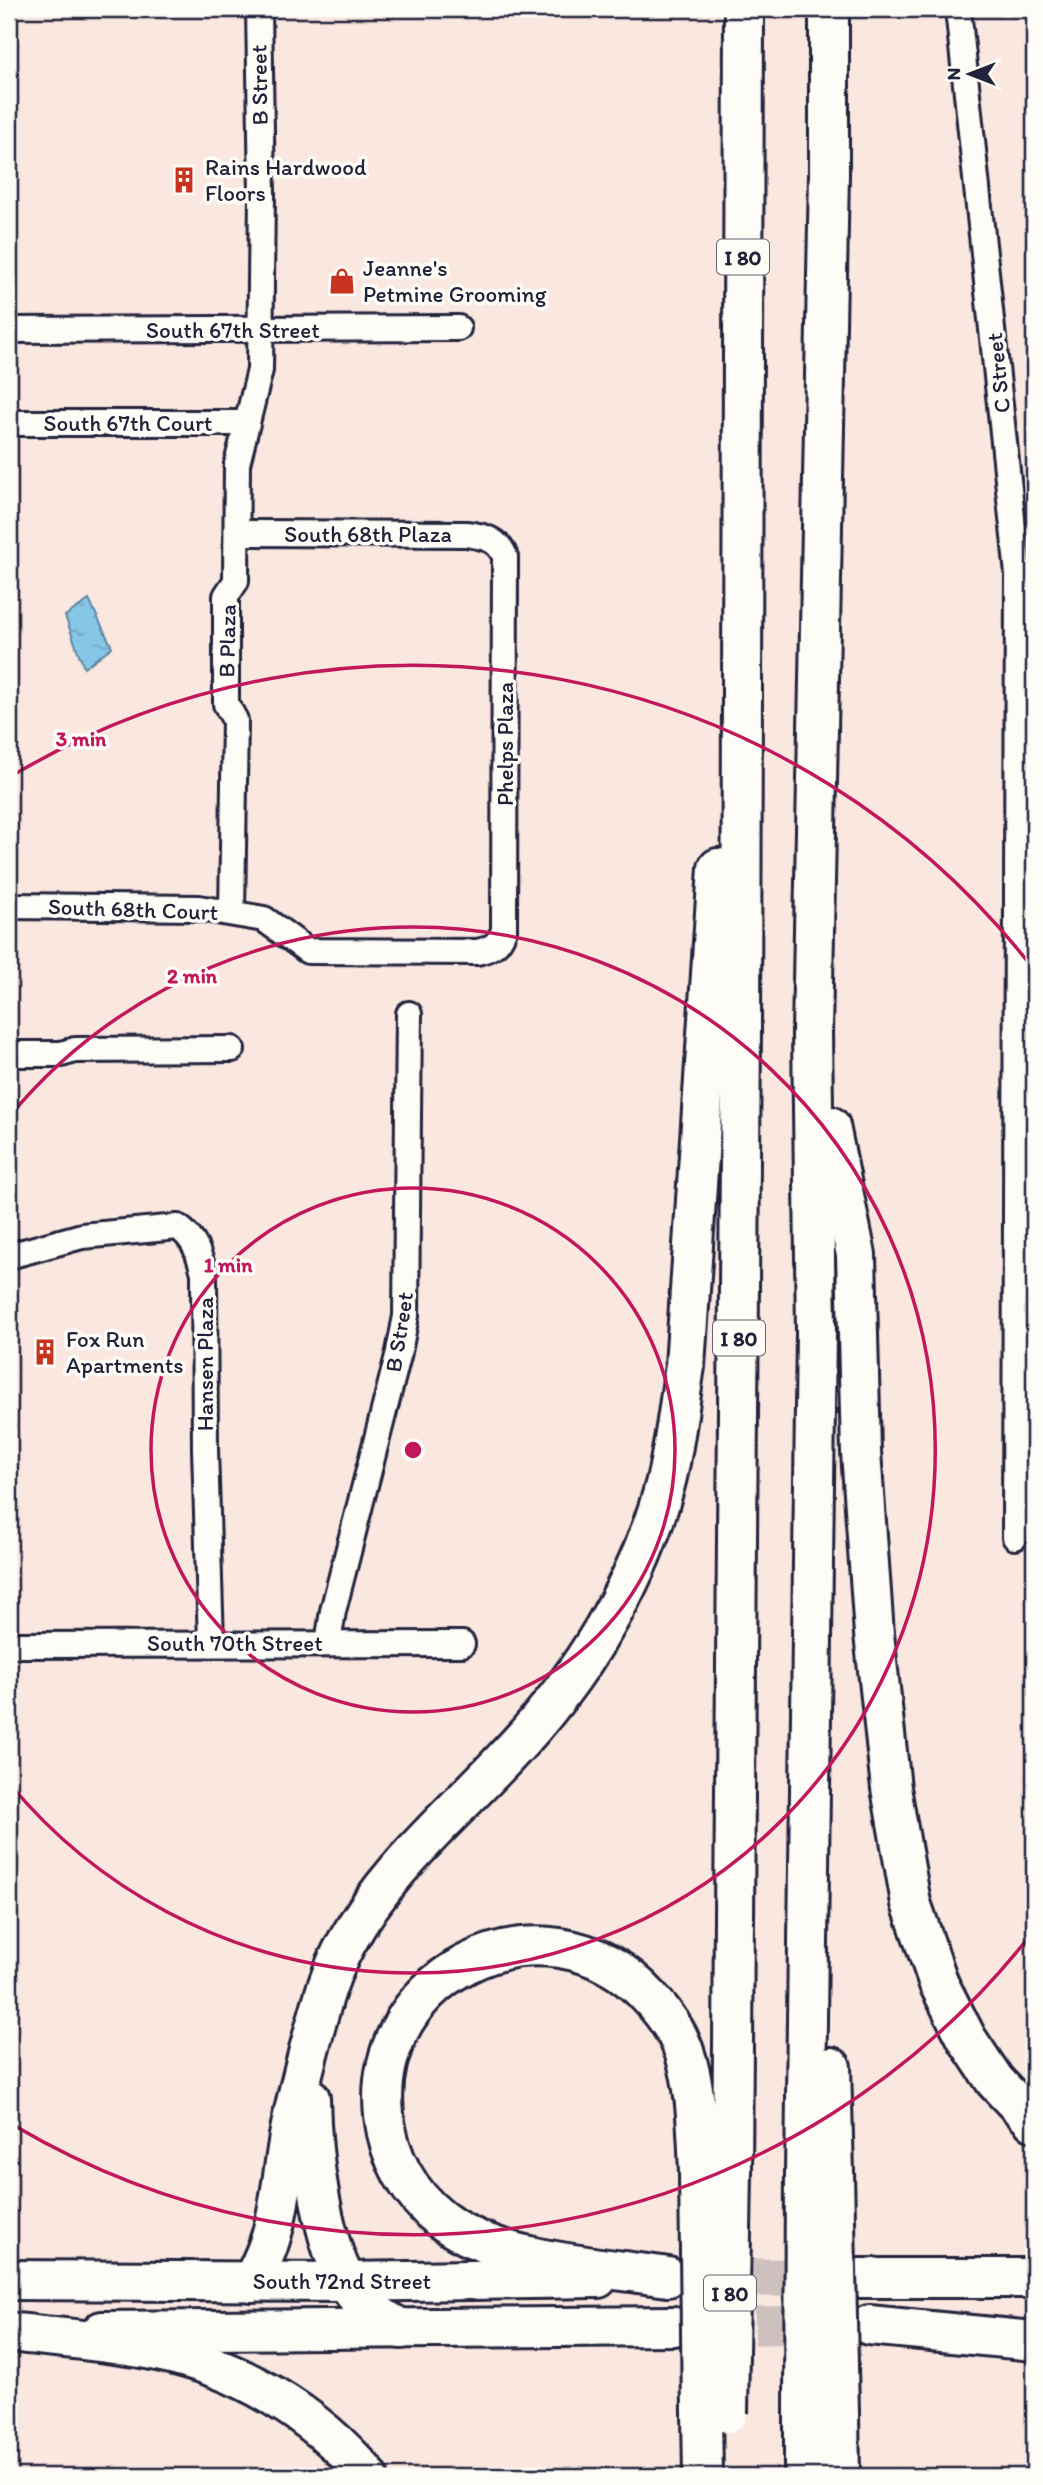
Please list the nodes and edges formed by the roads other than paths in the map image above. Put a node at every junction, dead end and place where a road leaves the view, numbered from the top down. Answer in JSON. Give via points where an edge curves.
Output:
{"nodes":[{"id":1,"x":258,"y":9,"type":"edge"},
{"id":2,"x":744,"y":9,"type":"edge"},
{"id":3,"x":829,"y":9,"type":"edge"},
{"id":4,"x":958,"y":9,"type":"edge"},
{"id":5,"x":458,"y":328,"type":"dead end"},
{"id":6,"x":9,"y":330,"type":"edge"},
{"id":7,"x":260,"y":330,"type":"junction"},
{"id":8,"x":9,"y":423,"type":"edge"},
{"id":9,"x":247,"y":423,"type":"junction"},
{"id":10,"x":743,"y":505,"type":"junction"},
{"id":11,"x":237,"y":533,"type":"junction"},
{"id":12,"x":497,"y":544,"type":"joint"},
{"id":13,"x":9,"y":906,"type":"edge"},
{"id":14,"x":232,"y":913,"type":"junction"},
{"id":15,"x":496,"y":945,"type":"joint"},
{"id":16,"x":409,"y":1014,"type":"dead end"},
{"id":17,"x":812,"y":1033,"type":"junction"},
{"id":18,"x":232,"y":1049,"type":"dead end"},
{"id":19,"x":9,"y":1054,"type":"edge"},
{"id":20,"x":9,"y":1256,"type":"edge"},
{"id":21,"x":1015,"y":1537,"type":"dead end"},
{"id":22,"x":211,"y":1643,"type":"junction"},
{"id":23,"x":328,"y":1643,"type":"junction"},
{"id":24,"x":9,"y":1644,"type":"edge"},
{"id":25,"x":462,"y":1644,"type":"dead end"},
{"id":26,"x":310,"y":2047,"type":"junction"},
{"id":27,"x":1034,"y":2122,"type":"edge"},
{"id":28,"x":715,"y":2172,"type":"junction"},
{"id":29,"x":859,"y":2278,"type":"tunnel mouth"},
{"id":30,"x":1034,"y":2278,"type":"edge"},
{"id":31,"x":9,"y":2280,"type":"edge"},
{"id":32,"x":252,"y":2282,"type":"junction"},
{"id":33,"x":346,"y":2282,"type":"junction"},
{"id":34,"x":1034,"y":2321,"type":"edge"},
{"id":35,"x":674,"y":2326,"type":"tunnel mouth"},
{"id":36,"x":401,"y":2329,"type":"junction"},
{"id":37,"x":9,"y":2332,"type":"edge"},
{"id":38,"x":1034,"y":2341,"type":"edge"},
{"id":39,"x":715,"y":2413,"type":"junction"},
{"id":40,"x":822,"y":2414,"type":"junction"},
{"id":41,"x":368,"y":2476,"type":"edge"},
{"id":42,"x":703,"y":2476,"type":"edge"},
{"id":43,"x":727,"y":2476,"type":"edge"},
{"id":44,"x":804,"y":2476,"type":"edge"},
{"id":45,"x":841,"y":2476,"type":"edge"}],
"edges":[{"from":1,"to":7,"type":"street","name":"B Street"},
{"from":2,"to":10,"type":"main road","number":"I 80"},
{"from":3,"to":17,"type":"main road"},
{"from":4,"to":21,"type":"street","name":"C Street","via":[[1018,574]]},
{"from":5,"to":7,"type":"street","name":"South 67th Street"},
{"from":6,"to":7,"type":"street","name":"South 67th Street"},
{"from":7,"to":9,"type":"street","name":"B Plaza","via":[[260,370]]},
{"from":8,"to":9,"type":"street","name":"South 67th Court"},
{"from":9,"to":11,"type":"street","name":"B Plaza","via":[[237,464]]},
{"from":10,"to":26,"type":"main road","via":[[685,1366],[666,1481],[638,1563],[588,1653],[533,1728],[409,1857],[364,1913],[329,1977]]},
{"from":10,"to":28,"type":"main road","number":"I 80","via":[[741,1033]]},
{"from":11,"to":12,"type":"street","name":"South 68th Plaza","via":[[466,534]]},
{"from":11,"to":14,"type":"street","name":"B Plaza","via":[[236,581],[226,596],[226,704],[235,720]]},
{"from":12,"to":15,"type":"street","name":"Phelps Plaza","via":[[505,557],[506,876],[504,930]]},
{"from":13,"to":14,"type":"street","name":"South 68th Court","via":[[199,908]]},
{"from":14,"to":15,"type":"street","name":"South 68th Court","via":[[264,919],[308,951],[477,952]]},
{"from":16,"to":23,"type":"street","name":"B Street","via":[[406,1316]]},
{"from":17,"to":27,"type":"main road","via":[[856,1255],[861,1452],[874,1634],[891,1788],[911,1903],[939,1984],[967,2039],[996,2081]]},
{"from":17,"to":40,"type":"main road","bridge":true,"via":[[816,1332],[811,1614]]},
{"from":18,"to":19,"type":"street"},
{"from":20,"to":22,"type":"street","name":"Hansen Plaza","via":[[103,1232],[178,1227],[198,1249],[204,1273]]},
{"from":22,"to":23,"type":"street","name":"South 70th Street"},
{"from":22,"to":24,"type":"street","name":"South 70th Street"},
{"from":23,"to":25,"type":"street","name":"South 70th Street"},
{"from":26,"to":32,"type":"main road","via":[[295,2100],[279,2205]]},
{"from":26,"to":33,"type":"main road","via":[[313,2146],[321,2204]]},
{"from":28,"to":33,"type":"main road","name":"South 72nd Street","via":[[696,2122],[684,2051],[659,2008],[636,1983],[607,1963],[558,1947],[506,1949],[449,1973],[412,2009],[395,2039],[387,2064],[383,2107],[388,2140],[407,2181],[435,2215],[462,2233],[520,2253],[671,2277]]},
{"from":28,"to":39,"type":"main road","number":"I 80","bridge":true},
{"from":29,"to":30,"type":"main road"},
{"from":31,"to":32,"type":"main road","name":"South 72nd Street"},
{"from":32,"to":33,"type":"main road","name":"South 72nd Street"},
{"from":33,"to":36,"type":"main road","via":[[366,2306]]},
{"from":34,"to":38,"type":"main road","via":[[864,2325]]},
{"from":35,"to":36,"type":"main road","name":"South 72nd Street"},
{"from":36,"to":37,"type":"main road","name":"South 72nd Street"},
{"from":37,"to":41,"type":"main road","via":[[156,2351],[242,2379],[323,2431]]},
{"from":39,"to":42,"type":"main road"},
{"from":39,"to":43,"type":"main road","number":"I 80"},
{"from":40,"to":44,"type":"main road"},
{"from":40,"to":45,"type":"main road"}]}
